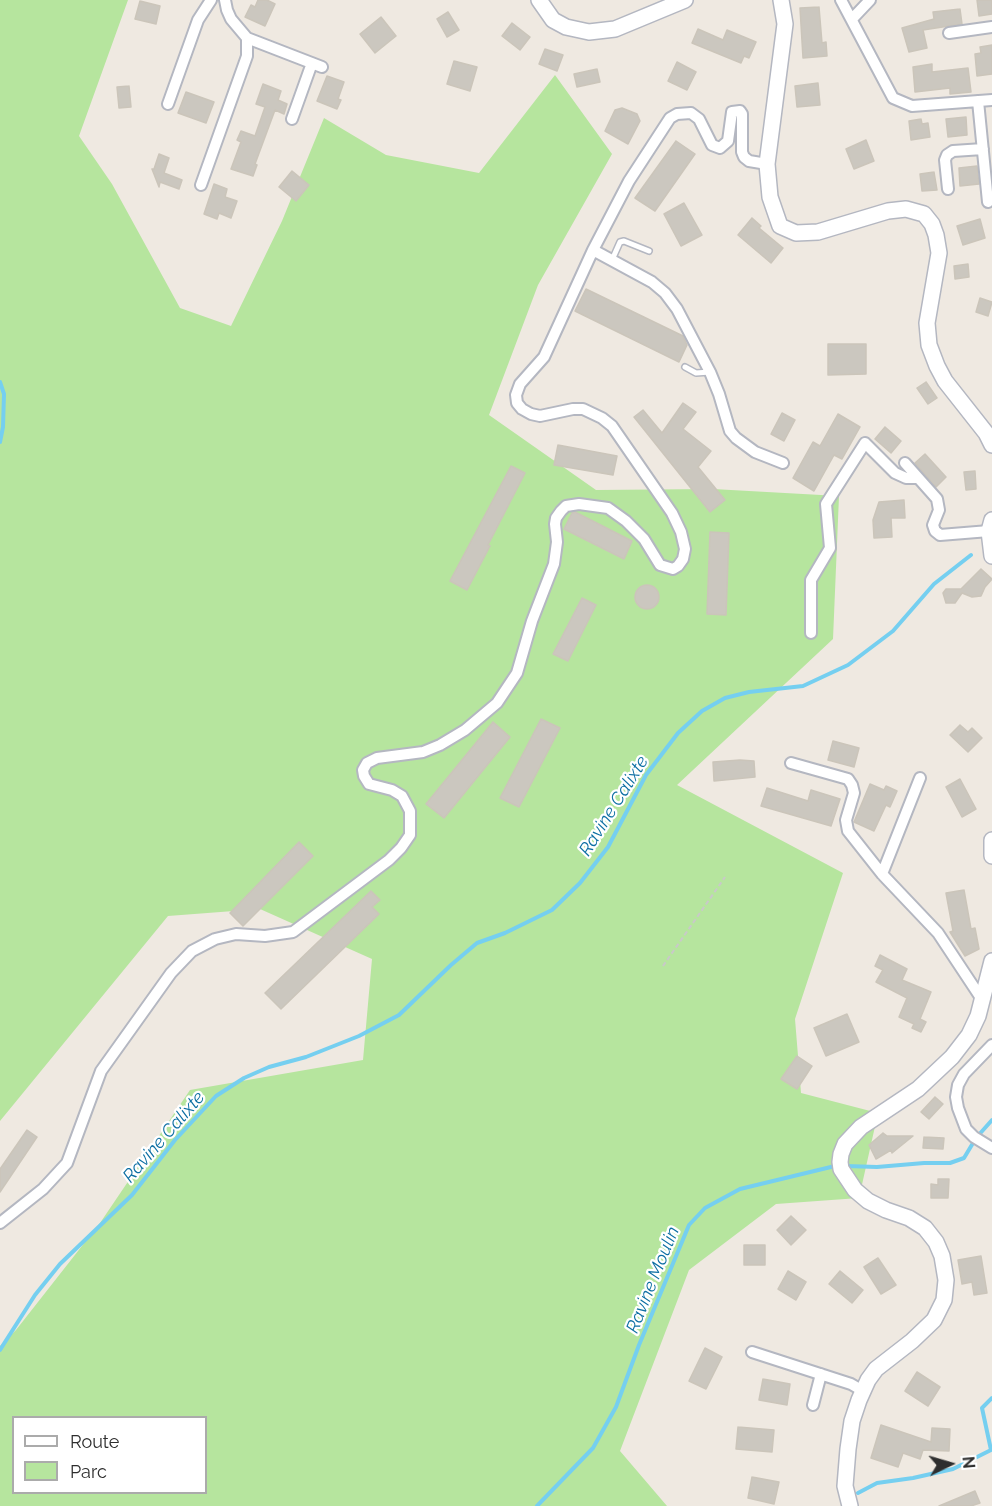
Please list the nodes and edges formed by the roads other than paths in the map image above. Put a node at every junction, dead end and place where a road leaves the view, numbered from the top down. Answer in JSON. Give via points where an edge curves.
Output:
{"nodes":[{"id":1,"x":211,"y":0,"type":"edge"},
{"id":2,"x":225,"y":0,"type":"edge"},
{"id":3,"x":539,"y":0,"type":"edge"},
{"id":4,"x":781,"y":0,"type":"edge"},
{"id":5,"x":841,"y":0,"type":"edge"},
{"id":6,"x":870,"y":0,"type":"edge"},
{"id":7,"x":680,"y":1,"type":"edge"},
{"id":8,"x":852,"y":19,"type":"junction"},
{"id":9,"x":992,"y":27,"type":"edge"},
{"id":10,"x":949,"y":33,"type":"dead end"},
{"id":11,"x":247,"y":38,"type":"junction"},
{"id":12,"x":992,"y":100,"type":"edge"},
{"id":13,"x":978,"y":101,"type":"junction"},
{"id":14,"x":168,"y":104,"type":"dead end"},
{"id":15,"x":292,"y":119,"type":"dead end"},
{"id":16,"x":983,"y":149,"type":"junction"},
{"id":17,"x":768,"y":164,"type":"junction"},
{"id":18,"x":201,"y":185,"type":"dead end"},
{"id":19,"x":948,"y":189,"type":"dead end"},
{"id":20,"x":988,"y":202,"type":"dead end"},
{"id":21,"x":593,"y":250,"type":"junction"},
{"id":22,"x":649,"y":251,"type":"dead end"},
{"id":23,"x":612,"y":260,"type":"junction"},
{"id":24,"x":685,"y":367,"type":"dead end"},
{"id":25,"x":710,"y":372,"type":"junction"},
{"id":26,"x":992,"y":445,"type":"edge"},
{"id":27,"x":783,"y":462,"type":"dead end"},
{"id":28,"x":905,"y":463,"type":"dead end"},
{"id":29,"x":918,"y":478,"type":"junction"},
{"id":30,"x":991,"y":525,"type":"edge"},
{"id":31,"x":992,"y":556,"type":"edge"},
{"id":32,"x":811,"y":633,"type":"dead end"},
{"id":33,"x":791,"y":763,"type":"dead end"},
{"id":34,"x":920,"y":778,"type":"dead end"},
{"id":35,"x":992,"y":840,"type":"edge"},
{"id":36,"x":992,"y":856,"type":"edge"},
{"id":37,"x":882,"y":874,"type":"junction"},
{"id":38,"x":992,"y":961,"type":"edge"},
{"id":39,"x":983,"y":1001,"type":"junction"},
{"id":40,"x":992,"y":1045,"type":"edge"},
{"id":41,"x":992,"y":1147,"type":"edge"},
{"id":42,"x":0,"y":1223,"type":"edge"},
{"id":43,"x":752,"y":1352,"type":"dead end"},
{"id":44,"x":821,"y":1374,"type":"junction"},
{"id":45,"x":863,"y":1391,"type":"junction"},
{"id":46,"x":813,"y":1405,"type":"dead end"},
{"id":47,"x":850,"y":1506,"type":"edge"}],
"edges":[{"from":1,"to":14,"type":"street","via":[[198,20]]},
{"from":2,"to":11,"type":"street","via":[[231,19]]},
{"from":3,"to":7,"type":"main road","via":[[553,20],[589,32],[615,29]]},
{"from":4,"to":17,"type":"main road","via":[[785,24]]},
{"from":5,"to":8,"type":"street"},
{"from":6,"to":8,"type":"street"},
{"from":8,"to":13,"type":"street","via":[[893,98],[912,106]]},
{"from":9,"to":10,"type":"street"},
{"from":11,"to":15,"type":"street","via":[[317,65]]},
{"from":11,"to":18,"type":"street","via":[[247,56]]},
{"from":12,"to":13,"type":"street"},
{"from":13,"to":16,"type":"street"},
{"from":16,"to":19,"type":"street","via":[[947,155]]},
{"from":16,"to":20,"type":"street"},
{"from":17,"to":21,"type":"street","via":[[744,157],[740,111],[732,111],[728,141],[720,148],[712,145],[699,119],[691,114],[677,114],[670,118],[629,181]]},
{"from":17,"to":26,"type":"main road","via":[[773,212],[780,226],[788,231],[818,232],[906,209],[924,214],[932,224],[939,253],[927,322],[928,345],[945,381]]},
{"from":21,"to":23,"type":"street"},
{"from":21,"to":42,"type":"street","via":[[544,357],[520,384],[517,403],[540,416],[583,409],[612,426],[672,513],[681,532],[683,559],[672,569],[665,568],[644,539],[608,508],[566,506],[556,518],[554,564],[517,673],[497,703],[440,745],[423,752],[377,758],[363,770],[369,784],[402,796],[410,811],[410,835],[401,848],[293,932],[266,936],[236,934],[192,951],[171,973],[101,1071],[67,1163],[43,1189]]},
{"from":22,"to":23,"type":"lane","via":[[624,241]]},
{"from":23,"to":25,"type":"street","via":[[664,293],[677,309]]},
{"from":24,"to":25,"type":"lane","via":[[696,373]]},
{"from":25,"to":27,"type":"street","via":[[726,423],[736,438],[755,452]]},
{"from":28,"to":29,"type":"street"},
{"from":29,"to":30,"type":"street","via":[[939,504],[933,525],[940,536]]},
{"from":29,"to":32,"type":"street","via":[[895,473],[866,443],[826,504],[831,548],[812,580]]},
{"from":30,"to":31,"type":"main road"},
{"from":33,"to":37,"type":"street","via":[[848,779],[854,793],[846,826]]},
{"from":34,"to":37,"type":"street"},
{"from":35,"to":36,"type":"main road"},
{"from":37,"to":39,"type":"street","via":[[939,933]]},
{"from":38,"to":39,"type":"main road"},
{"from":39,"to":45,"type":"main road","via":[[969,1035],[952,1057],[918,1089],[861,1126],[841,1154],[845,1176],[855,1190],[868,1201],[925,1228],[942,1256],[946,1280],[944,1299],[934,1320],[876,1369]]},
{"from":40,"to":41,"type":"street","via":[[964,1074],[956,1097],[966,1129]]},
{"from":43,"to":44,"type":"street"},
{"from":44,"to":45,"type":"street"},
{"from":44,"to":46,"type":"street"},
{"from":45,"to":47,"type":"main road","via":[[852,1421],[848,1449],[845,1486]]}]}
